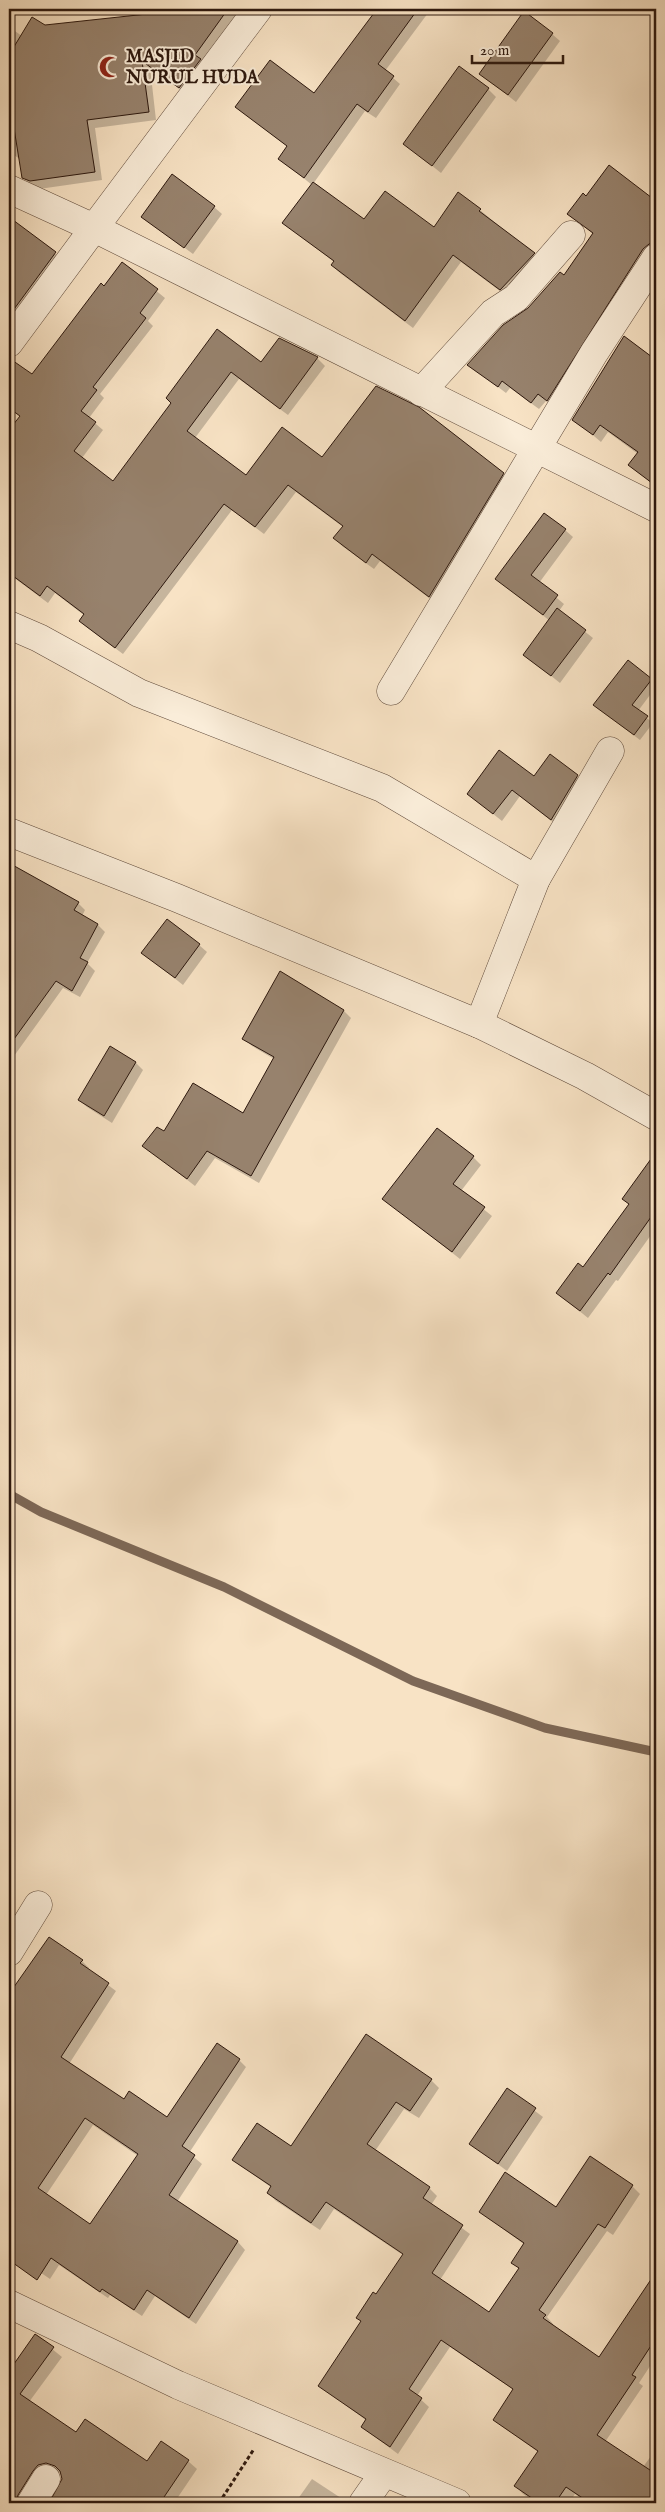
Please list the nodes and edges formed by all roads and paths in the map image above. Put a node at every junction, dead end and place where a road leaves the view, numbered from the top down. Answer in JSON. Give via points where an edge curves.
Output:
{"nodes":[{"id":1,"x":258,"y":9,"type":"edge"},
{"id":2,"x":9,"y":189,"type":"edge"},
{"id":3,"x":94,"y":228,"type":"junction"},
{"id":4,"x":571,"y":235,"type":"dead end"},
{"id":5,"x":656,"y":258,"type":"edge"},
{"id":6,"x":9,"y":343,"type":"edge"},
{"id":7,"x":421,"y":392,"type":"junction"},
{"id":8,"x":537,"y":449,"type":"junction"},
{"id":9,"x":656,"y":508,"type":"edge"},
{"id":10,"x":9,"y":625,"type":"edge"},
{"id":11,"x":391,"y":691,"type":"dead end"},
{"id":12,"x":610,"y":751,"type":"dead end"},
{"id":13,"x":9,"y":832,"type":"edge"},
{"id":14,"x":536,"y":879,"type":"junction"},
{"id":15,"x":479,"y":1024,"type":"junction"},
{"id":16,"x":656,"y":1116,"type":"edge"},
{"id":17,"x":38,"y":1906,"type":"dead end"},
{"id":18,"x":9,"y":1952,"type":"edge"},
{"id":19,"x":9,"y":2304,"type":"edge"},
{"id":20,"x":270,"y":2426,"type":"junction"},
{"id":21,"x":384,"y":2473,"type":"junction"},
{"id":22,"x":46,"y":2479,"type":"dead end"},
{"id":23,"x":31,"y":2503,"type":"edge"},
{"id":24,"x":219,"y":2503,"type":"edge"},
{"id":25,"x":362,"y":2503,"type":"edge"},
{"id":26,"x":457,"y":2503,"type":"edge"}],
"edges":[{"from":1,"to":3,"type":"street"},
{"from":2,"to":3,"type":"street"},
{"from":3,"to":6,"type":"street"},
{"from":3,"to":7,"type":"street"},
{"from":4,"to":7,"type":"street","via":[[516,298],[493,313]]},
{"from":5,"to":8,"type":"street"},
{"from":7,"to":8,"type":"street"},
{"from":8,"to":9,"type":"street"},
{"from":8,"to":11,"type":"street"},
{"from":10,"to":14,"type":"street","via":[[140,693],[382,788]]},
{"from":12,"to":14,"type":"street"},
{"from":13,"to":15,"type":"street"},
{"from":14,"to":15,"type":"street"},
{"from":15,"to":16,"type":"street","via":[[585,1076]]},
{"from":17,"to":18,"type":"street"},
{"from":19,"to":20,"type":"street"},
{"from":20,"to":21,"type":"street"},
{"from":20,"to":24,"type":"path"},
{"from":21,"to":25,"type":"street"},
{"from":21,"to":26,"type":"street"},
{"from":22,"to":23,"type":"street"}]}
